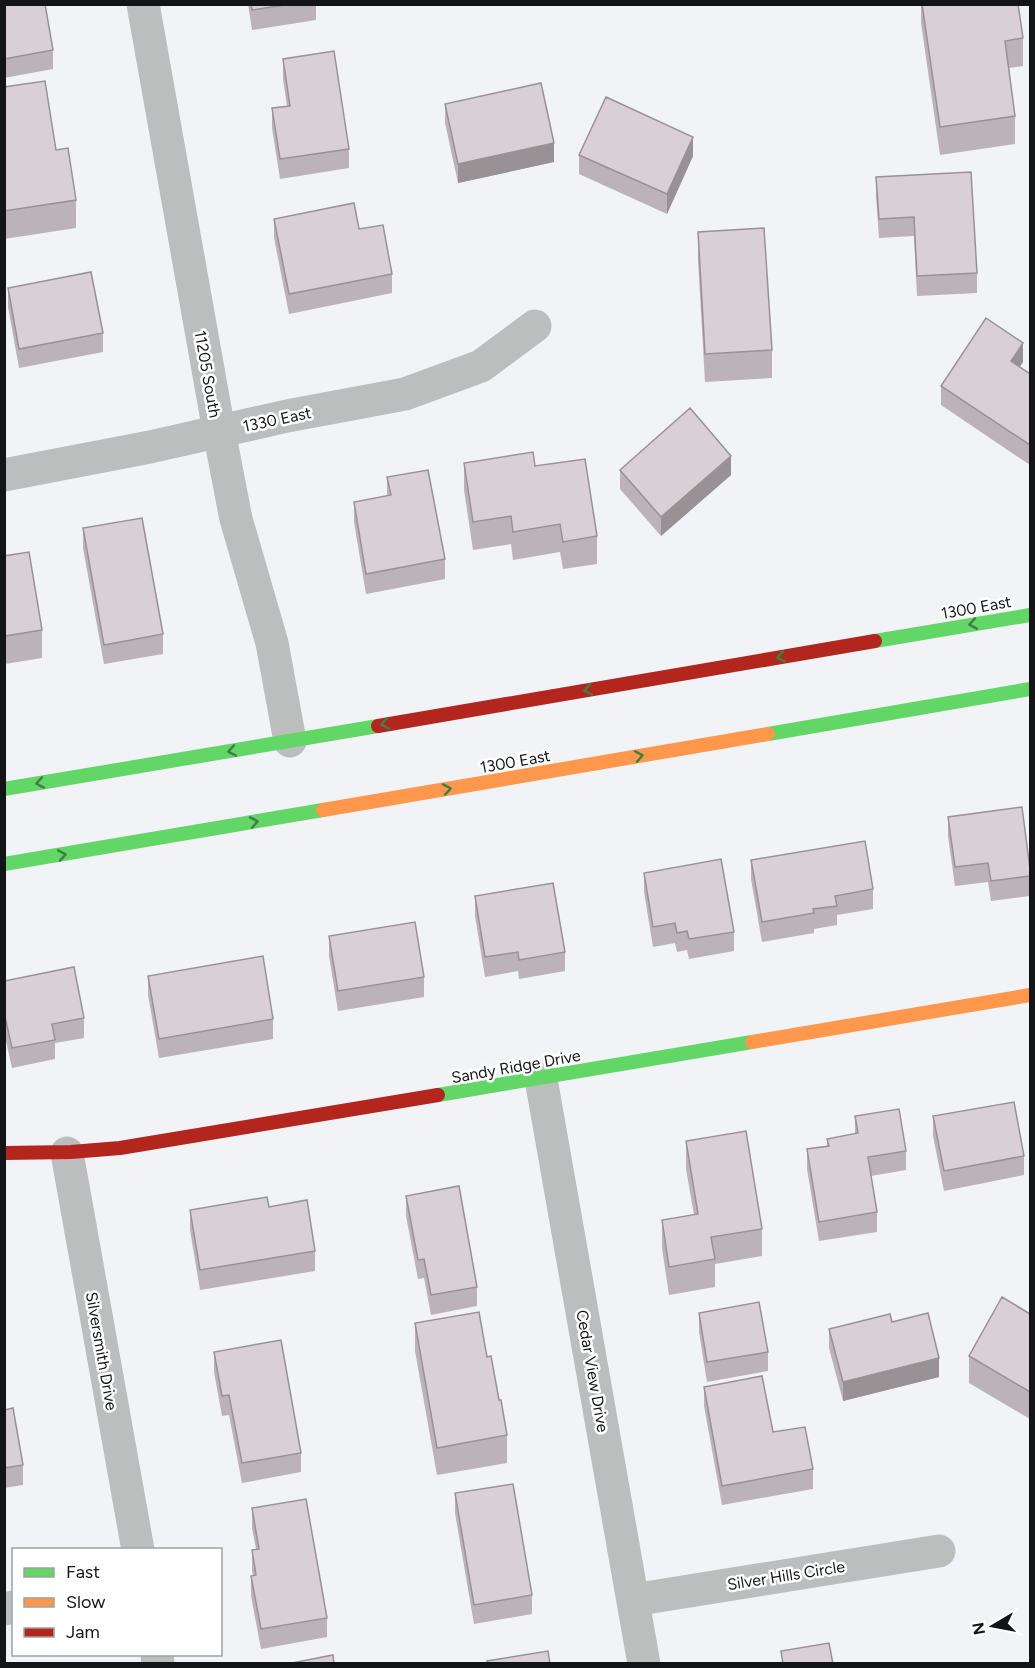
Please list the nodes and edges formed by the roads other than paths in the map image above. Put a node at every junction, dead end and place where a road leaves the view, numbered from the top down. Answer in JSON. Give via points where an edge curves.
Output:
{"nodes":[{"id":1,"x":143,"y":4,"type":"edge"},
{"id":2,"x":535,"y":326,"type":"dead end"},
{"id":3,"x":219,"y":431,"type":"junction"},
{"id":4,"x":4,"y":475,"type":"edge"},
{"id":5,"x":1030,"y":615,"type":"edge"},
{"id":6,"x":1030,"y":689,"type":"edge"},
{"id":7,"x":290,"y":741,"type":"junction"},
{"id":8,"x":4,"y":789,"type":"edge"},
{"id":9,"x":4,"y":864,"type":"edge"},
{"id":10,"x":1030,"y":995,"type":"edge"},
{"id":11,"x":541,"y":1079,"type":"junction"},
{"id":12,"x":4,"y":1153,"type":"edge"},
{"id":13,"x":67,"y":1153,"type":"junction"},
{"id":14,"x":138,"y":1548,"type":"edge"},
{"id":15,"x":939,"y":1551,"type":"dead end"},
{"id":16,"x":633,"y":1600,"type":"junction"},
{"id":17,"x":644,"y":1664,"type":"edge"}],
"edges":[{"from":1,"to":3,"type":"street","name":"11205 South"},
{"from":2,"to":3,"type":"street","name":"1330 East","via":[[481,366],[405,394]]},
{"from":3,"to":4,"type":"street","name":"1330 East"},
{"from":3,"to":7,"type":"street","name":"11205 South","via":[[236,519],[272,643]]},
{"from":5,"to":7,"type":"main road","name":"1300 East","one_way":true},
{"from":9,"to":6,"type":"main road","name":"1300 East","one_way":true},
{"from":7,"to":8,"type":"main road","name":"1300 East","one_way":true},
{"from":10,"to":11,"type":"main road","name":"Sandy Ridge Drive"},
{"from":11,"to":13,"type":"main road","name":"Sandy Ridge Drive","via":[[138,1146]]},
{"from":11,"to":16,"type":"street","name":"Cedar View Drive"},
{"from":12,"to":13,"type":"main road","name":"Sandy Ridge Drive"},
{"from":13,"to":14,"type":"street","name":"Silversmith Drive"},
{"from":15,"to":16,"type":"street","name":"Silver Hills Circle"},
{"from":16,"to":17,"type":"street","name":"Cedar View Drive"}]}
